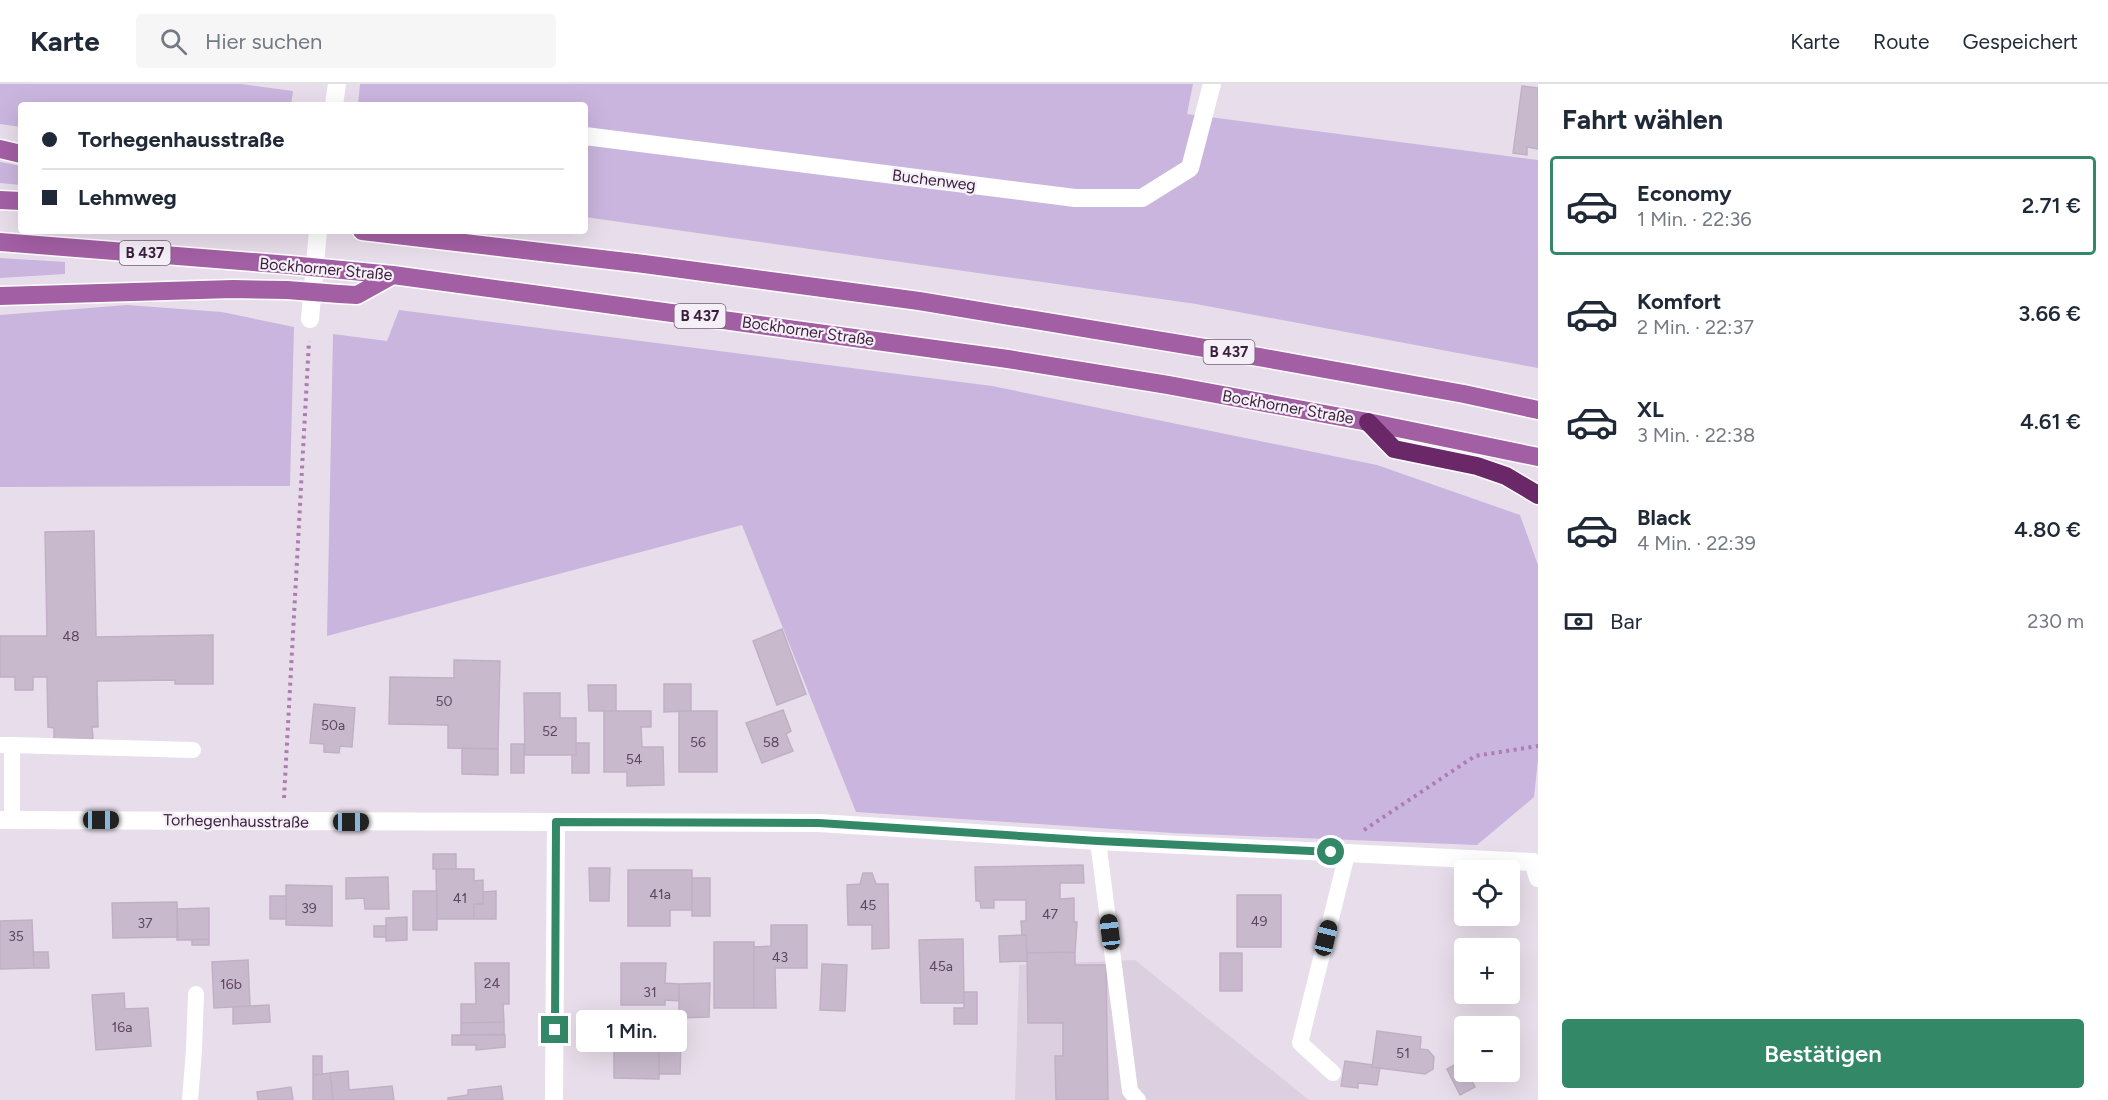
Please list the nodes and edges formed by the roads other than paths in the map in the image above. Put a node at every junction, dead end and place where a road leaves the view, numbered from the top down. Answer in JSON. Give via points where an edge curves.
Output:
{"nodes":[{"id":1,"x":337,"y":84,"type":"edge"},
{"id":2,"x":1212,"y":84,"type":"edge"},
{"id":3,"x":337,"y":102,"type":"edge"},
{"id":4,"x":588,"y":136,"type":"edge"},
{"id":5,"x":0,"y":150,"type":"edge"},
{"id":6,"x":18,"y":153,"type":"edge"},
{"id":7,"x":0,"y":200,"type":"edge"},
{"id":8,"x":18,"y":201,"type":"edge"},
{"id":9,"x":318,"y":234,"type":"edge"},
{"id":10,"x":403,"y":234,"type":"edge"},
{"id":11,"x":0,"y":242,"type":"edge"},
{"id":12,"x":393,"y":275,"type":"junction"},
{"id":13,"x":0,"y":296,"type":"edge"},
{"id":14,"x":310,"y":319,"type":"road end"},
{"id":15,"x":1538,"y":410,"type":"edge"},
{"id":16,"x":1368,"y":422,"type":"junction"},
{"id":17,"x":1538,"y":457,"type":"edge"},
{"id":18,"x":1538,"y":495,"type":"edge"},
{"id":19,"x":6,"y":745,"type":"edge"},
{"id":20,"x":193,"y":750,"type":"dead end"},
{"id":21,"x":6,"y":820,"type":"edge"},
{"id":22,"x":556,"y":822,"type":"junction"},
{"id":23,"x":1098,"y":841,"type":"junction"},
{"id":24,"x":1347,"y":854,"type":"junction"},
{"id":25,"x":1538,"y":878,"type":"edge"},
{"id":26,"x":196,"y":994,"type":"dead end"},
{"id":27,"x":1332,"y":1073,"type":"dead end"},
{"id":28,"x":190,"y":1100,"type":"edge"},
{"id":29,"x":554,"y":1100,"type":"edge"},
{"id":30,"x":1138,"y":1100,"type":"edge"}],
"edges":[{"from":1,"to":3,"type":"street"},
{"from":2,"to":4,"type":"street","name":"Buchenweg","via":[[1190,168],[1142,198],[1075,198]]},
{"from":5,"to":6,"type":"main road"},
{"from":7,"to":8,"type":"main road"},
{"from":9,"to":14,"type":"street"},
{"from":10,"to":15,"type":"main road","number":"B 437","via":[[919,301],[1259,357]]},
{"from":11,"to":12,"type":"main road","name":"Bockhorner Straße","number":"B 437","bridge":true},
{"from":12,"to":13,"type":"main road","bridge":true,"via":[[357,295],[233,289]]},
{"from":12,"to":16,"type":"main road","name":"Bockhorner Straße","number":"B 437","via":[[1008,359]]},
{"from":16,"to":17,"type":"main road","name":"Bockhorner Straße","number":"B 437"},
{"from":16,"to":18,"type":"highway","via":[[1394,449],[1477,466],[1506,476]]},
{"from":19,"to":20,"type":"lane"},
{"from":19,"to":21,"type":"lane"},
{"from":21,"to":22,"type":"street","name":"Torhegenhausstraße"},
{"from":22,"to":23,"type":"street","name":"Torhegenhausstraße","via":[[819,823]]},
{"from":22,"to":29,"type":"street"},
{"from":23,"to":24,"type":"street","name":"Torhegenhausstraße"},
{"from":23,"to":30,"type":"lane","via":[[1130,1090]]},
{"from":24,"to":25,"type":"street","name":"Torhegenhausstraße","via":[[1533,862]]},
{"from":24,"to":27,"type":"lane","via":[[1300,1043]]},
{"from":26,"to":28,"type":"lane"}]}
